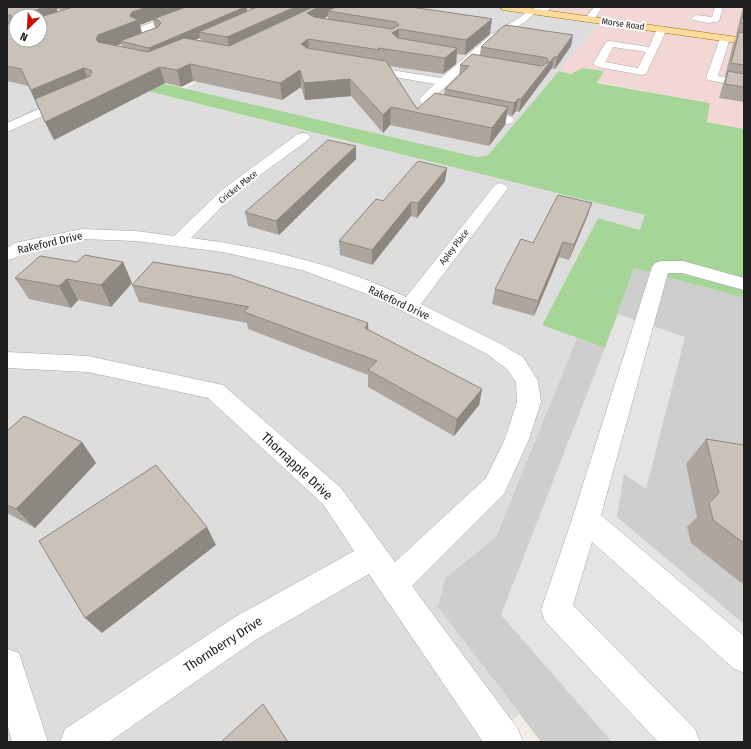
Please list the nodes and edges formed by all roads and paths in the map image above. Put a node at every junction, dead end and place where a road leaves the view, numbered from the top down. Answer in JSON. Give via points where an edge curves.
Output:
{"nodes":[{"id":1,"x":359,"y":7,"type":"edge"},
{"id":2,"x":424,"y":7,"type":"edge"},
{"id":3,"x":503,"y":7,"type":"edge"},
{"id":4,"x":547,"y":7,"type":"edge"},
{"id":5,"x":598,"y":7,"type":"edge"},
{"id":6,"x":701,"y":7,"type":"edge"},
{"id":7,"x":719,"y":7,"type":"edge"},
{"id":8,"x":242,"y":10,"type":"edge"},
{"id":9,"x":533,"y":11,"type":"junction"},
{"id":10,"x":696,"y":18,"type":"junction"},
{"id":11,"x":590,"y":19,"type":"junction"},
{"id":12,"x":490,"y":28,"type":"edge"},
{"id":13,"x":505,"y":30,"type":"junction"},
{"id":14,"x":662,"y":30,"type":"junction"},
{"id":15,"x":519,"y":32,"type":"edge"},
{"id":16,"x":688,"y":33,"type":"junction"},
{"id":17,"x":725,"y":38,"type":"junction"},
{"id":18,"x":744,"y":41,"type":"edge"},
{"id":19,"x":129,"y":45,"type":"edge"},
{"id":20,"x":652,"y":50,"type":"junction"},
{"id":21,"x":452,"y":58,"type":"edge"},
{"id":22,"x":467,"y":61,"type":"junction"},
{"id":23,"x":482,"y":63,"type":"edge"},
{"id":24,"x":355,"y":67,"type":"edge"},
{"id":25,"x":444,"y":82,"type":"junction"},
{"id":26,"x":744,"y":84,"type":"edge"},
{"id":27,"x":77,"y":96,"type":"edge"},
{"id":28,"x":508,"y":120,"type":"dead end"},
{"id":29,"x":7,"y":128,"type":"edge"},
{"id":30,"x":303,"y":137,"type":"dead end"},
{"id":31,"x":500,"y":188,"type":"dead end"},
{"id":32,"x":177,"y":242,"type":"junction"},
{"id":33,"x":7,"y":255,"type":"edge"},
{"id":34,"x":744,"y":284,"type":"edge"},
{"id":35,"x":409,"y":306,"type":"junction"},
{"id":36,"x":7,"y":360,"type":"edge"},
{"id":37,"x":586,"y":519,"type":"junction"},
{"id":38,"x":374,"y":555,"type":"junction"},
{"id":39,"x":393,"y":584,"type":"junction"},
{"id":40,"x":744,"y":657,"type":"edge"},
{"id":41,"x":7,"y":665,"type":"edge"},
{"id":42,"x":30,"y":742,"type":"edge"},
{"id":43,"x":78,"y":742,"type":"edge"},
{"id":44,"x":505,"y":742,"type":"edge"},
{"id":45,"x":682,"y":742,"type":"edge"}],
"edges":[{"from":1,"to":2,"type":"street","via":[[412,15]]},
{"from":3,"to":9,"type":"main road","name":"Morse Road"},
{"from":4,"to":9,"type":"street","via":[[544,10]]},
{"from":5,"to":11,"type":"street"},
{"from":6,"to":10,"type":"street"},
{"from":7,"to":10,"type":"street","via":[[716,19]]},
{"from":8,"to":19,"type":"street","via":[[197,9],[140,30],[157,34]]},
{"from":9,"to":11,"type":"main road","name":"Morse Road"},
{"from":9,"to":13,"type":"street"},
{"from":10,"to":16,"type":"street"},
{"from":11,"to":14,"type":"main road","name":"Morse Road"},
{"from":12,"to":13,"type":"street"},
{"from":13,"to":15,"type":"street"},
{"from":13,"to":22,"type":"street"},
{"from":14,"to":16,"type":"main road","name":"Morse Road"},
{"from":14,"to":20,"type":"street"},
{"from":16,"to":17,"type":"main road","name":"Morse Road"},
{"from":17,"to":18,"type":"main road","name":"Morse Road"},
{"from":17,"to":26,"type":"street","via":[[712,78]]},
{"from":20,"to":20,"type":"street","via":[[642,72],[598,64],[610,44]]},
{"from":21,"to":22,"type":"street"},
{"from":22,"to":23,"type":"street"},
{"from":22,"to":25,"type":"street"},
{"from":24,"to":25,"type":"street"},
{"from":25,"to":28,"type":"street","via":[[425,99],[428,102]]},
{"from":27,"to":29,"type":"street"},
{"from":30,"to":32,"type":"street","name":"Cricket Place","via":[[228,192]]},
{"from":31,"to":35,"type":"street","name":"Apley Place"},
{"from":32,"to":33,"type":"street","name":"Rakeford Drive","via":[[136,236],[82,234],[21,247]]},
{"from":32,"to":35,"type":"street","name":"Rakeford Drive","via":[[223,247],[307,266],[382,293]]},
{"from":34,"to":37,"type":"street","via":[[683,267],[661,267]]},
{"from":35,"to":39,"type":"street","name":"Rakeford Drive","via":[[494,349],[515,363],[527,381],[529,402],[517,439],[494,486]]},
{"from":36,"to":38,"type":"street","name":"Thornapple Drive","via":[[88,364],[215,391],[332,496]]},
{"from":37,"to":40,"type":"street"},
{"from":37,"to":45,"type":"street","via":[[556,610]]},
{"from":38,"to":39,"type":"street","name":"Thornapple Drive"},
{"from":38,"to":43,"type":"street","name":"Thornberry Drive","via":[[246,628]]},
{"from":39,"to":44,"type":"street","name":"Thornapple Drive"},
{"from":41,"to":42,"type":"street"}]}
